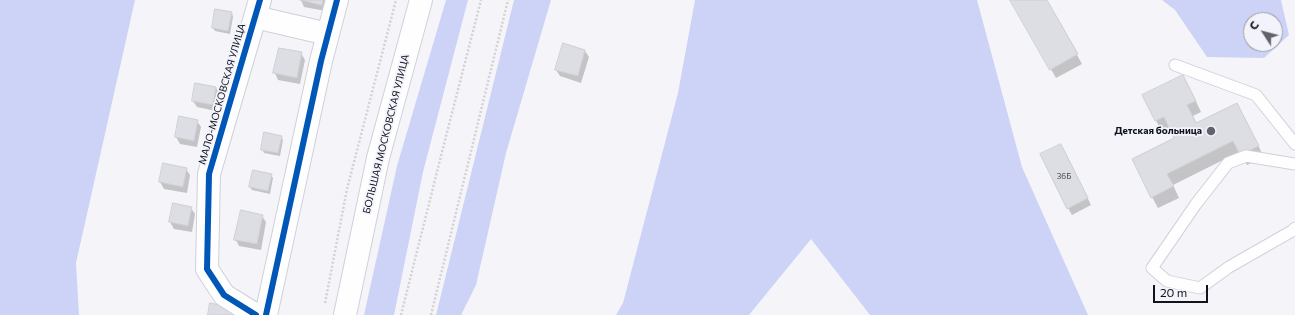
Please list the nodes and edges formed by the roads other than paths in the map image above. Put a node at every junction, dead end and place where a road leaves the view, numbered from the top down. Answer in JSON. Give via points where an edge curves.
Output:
{"nodes":[{"id":1,"x":337,"y":0,"type":"edge"},
{"id":2,"x":421,"y":0,"type":"edge"},
{"id":3,"x":257,"y":8,"type":"edge"},
{"id":4,"x":328,"y":34,"type":"junction"},
{"id":5,"x":1175,"y":65,"type":"dead end"},
{"id":6,"x":1295,"y":144,"type":"edge"},
{"id":7,"x":1295,"y":164,"type":"edge"},
{"id":8,"x":1295,"y":228,"type":"edge"},
{"id":9,"x":256,"y":315,"type":"edge"},
{"id":10,"x":266,"y":315,"type":"edge"},
{"id":11,"x":345,"y":315,"type":"edge"}],
"edges":[{"from":1,"to":4,"type":"street"},
{"from":2,"to":11,"type":"street","name":"БОЛЬШАЯ МОСКОВСКАЯ УЛИЦА","via":[[378,158]]},
{"from":3,"to":4,"type":"street"},
{"from":3,"to":9,"type":"street","name":"МАЛО-МОСКОВСКАЯ УЛИЦА","via":[[209,174],[207,269],[224,295]]},
{"from":4,"to":10,"type":"street"},
{"from":5,"to":6,"type":"lane","via":[[1256,94]]},
{"from":7,"to":8,"type":"lane","via":[[1246,156],[1228,163],[1152,268],[1167,281],[1200,288],[1229,267]]}]}
